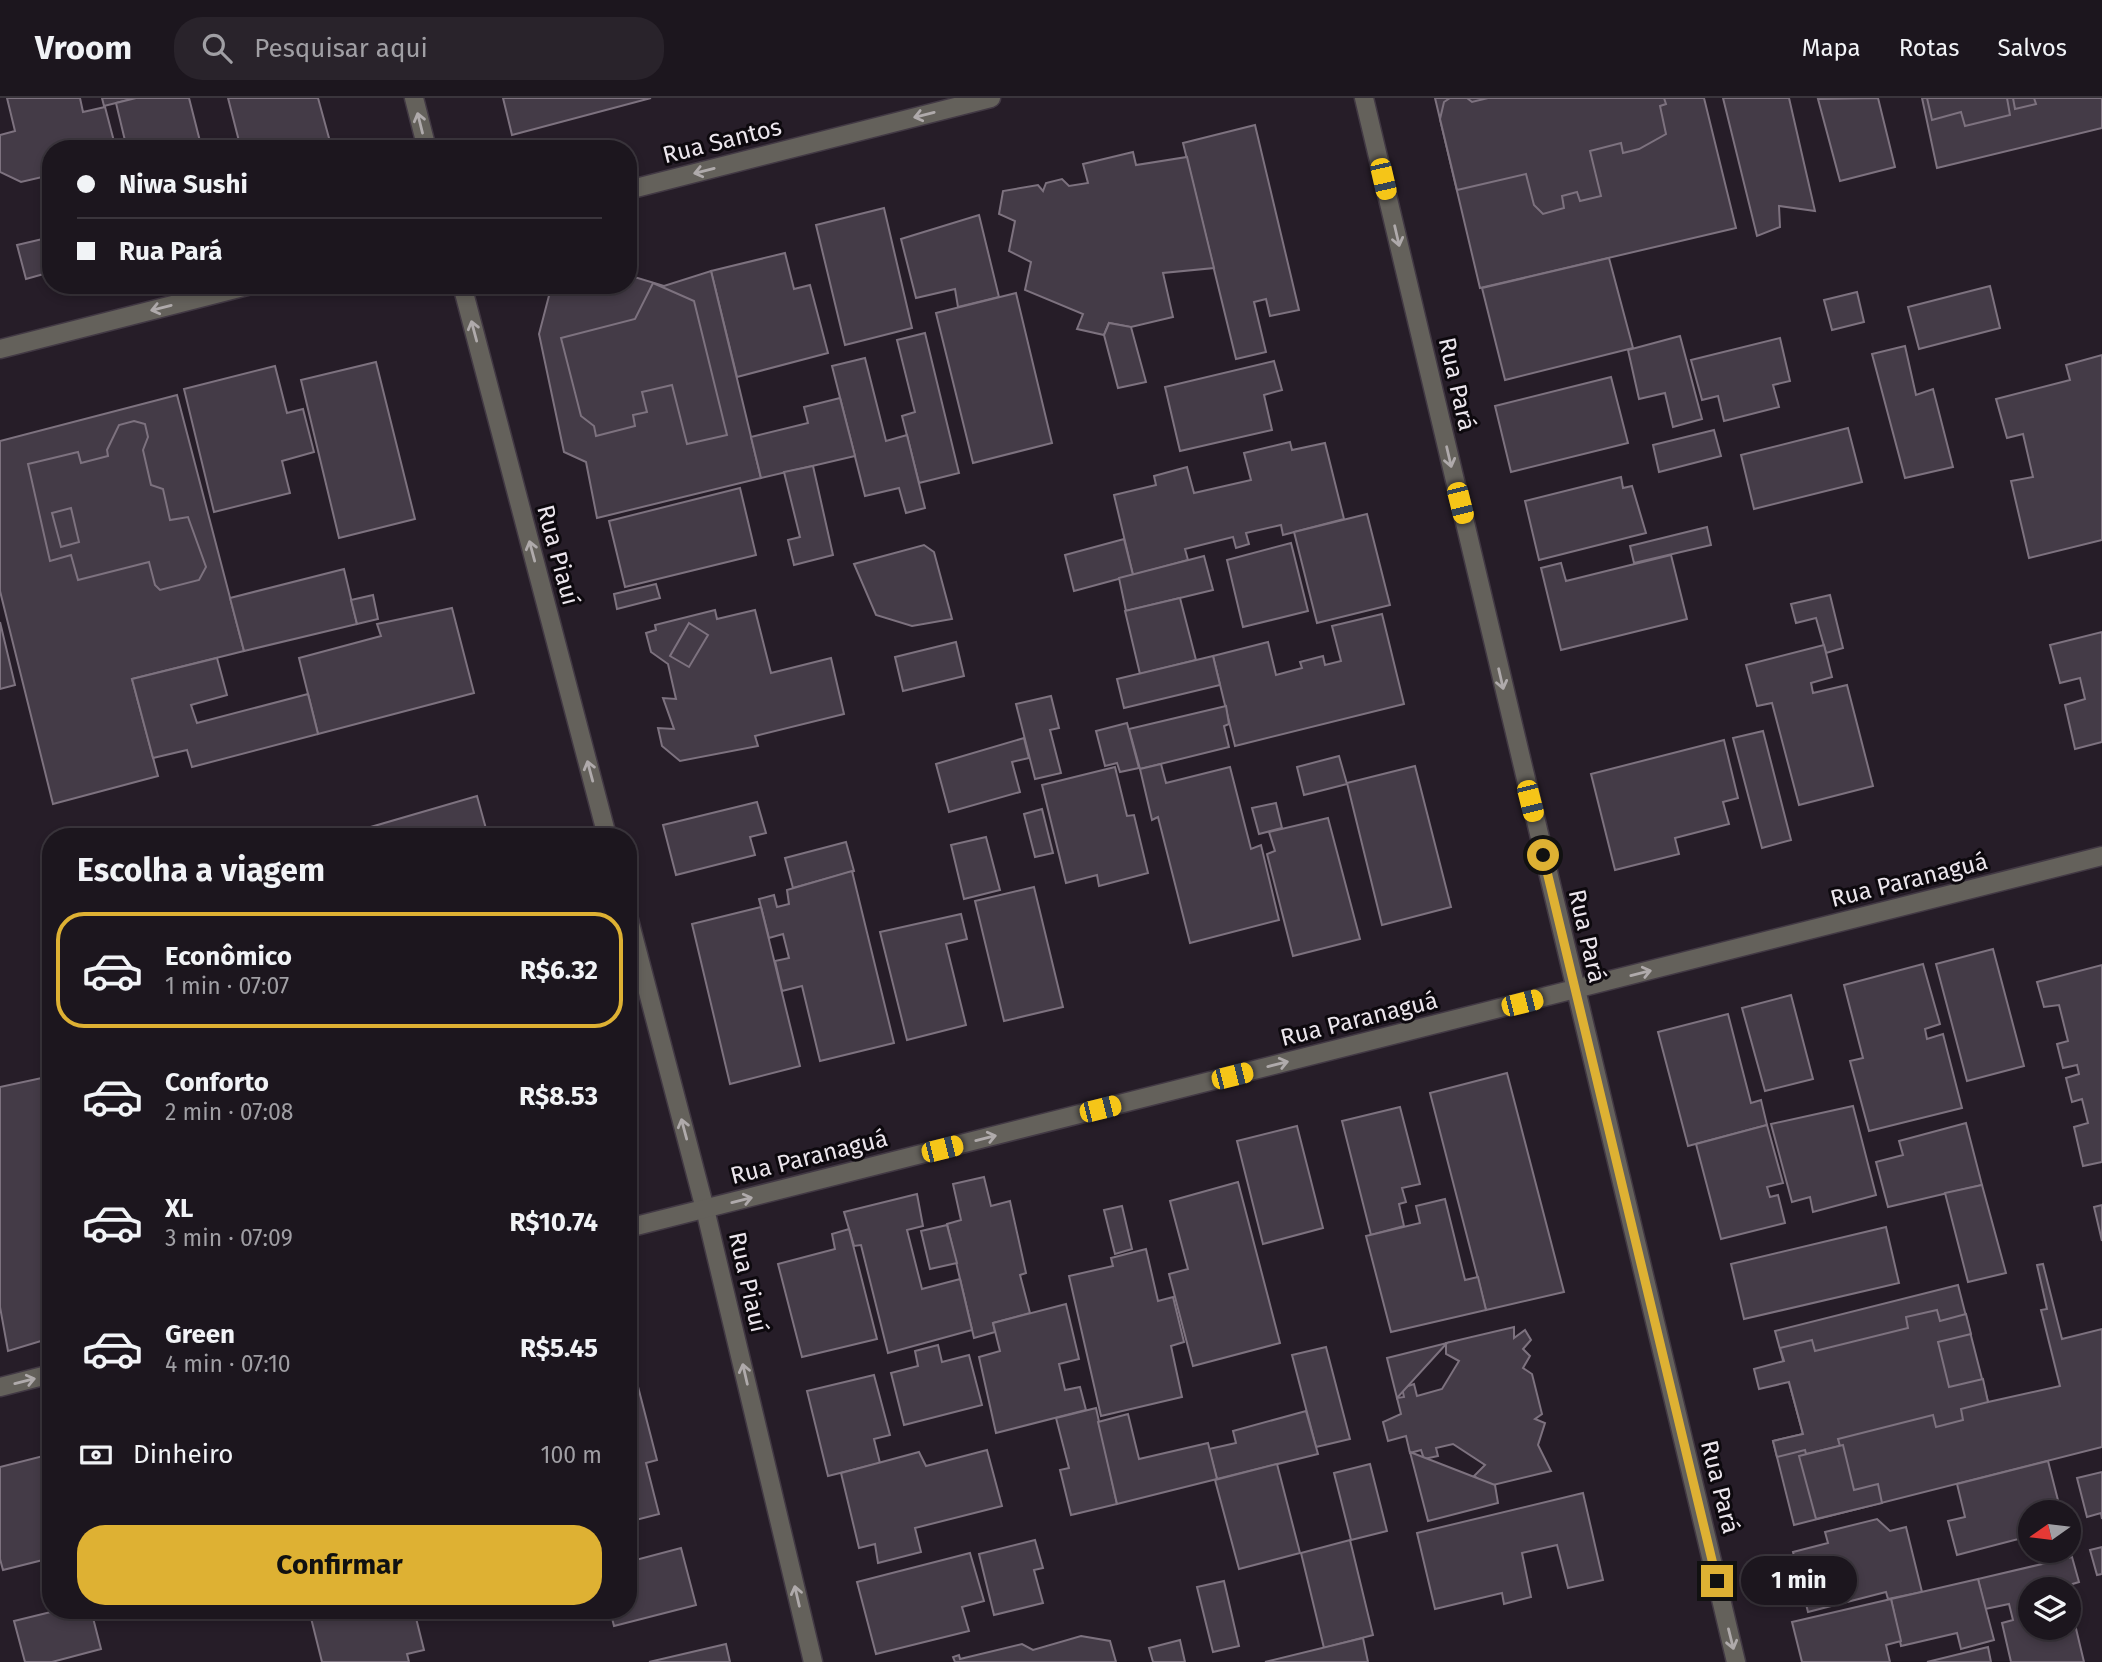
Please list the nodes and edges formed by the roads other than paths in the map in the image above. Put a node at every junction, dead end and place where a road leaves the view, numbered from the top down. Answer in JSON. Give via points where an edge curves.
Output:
{"nodes":[{"id":1,"x":414,"y":98,"type":"edge"},
{"id":2,"x":990,"y":98,"type":"edge"},
{"id":3,"x":1364,"y":98,"type":"edge"},
{"id":4,"x":425,"y":140,"type":"edge"},
{"id":5,"x":637,"y":188,"type":"edge"},
{"id":6,"x":216,"y":294,"type":"edge"},
{"id":7,"x":464,"y":294,"type":"edge"},
{"id":8,"x":0,"y":349,"type":"edge"},
{"id":9,"x":605,"y":828,"type":"edge"},
{"id":10,"x":2102,"y":856,"type":"edge"},
{"id":11,"x":637,"y":950,"type":"edge"},
{"id":12,"x":1574,"y":990,"type":"junction"},
{"id":13,"x":705,"y":1209,"type":"junction"},
{"id":14,"x":637,"y":1226,"type":"edge"},
{"id":15,"x":42,"y":1376,"type":"edge"},
{"id":16,"x":0,"y":1387,"type":"edge"},
{"id":17,"x":813,"y":1662,"type":"edge"},
{"id":18,"x":1737,"y":1662,"type":"edge"}],
"edges":[{"from":4,"to":1,"type":"street","one_way":true},
{"from":2,"to":5,"type":"street","name":"Rua Santos","one_way":true},
{"from":3,"to":12,"type":"street","name":"Rua Pará","one_way":true},
{"from":6,"to":8,"type":"street","one_way":true},
{"from":9,"to":7,"type":"street","name":"Rua Piauí","one_way":true},
{"from":12,"to":10,"type":"street","name":"Rua Paranaguá","one_way":true},
{"from":13,"to":11,"type":"street","name":"Rua Piauí","one_way":true},
{"from":13,"to":12,"type":"street","name":"Rua Paranaguá","one_way":true},
{"from":12,"to":18,"type":"street","name":"Rua Pará","one_way":true},
{"from":13,"to":14,"type":"street","name":"Rua Paranaguá"},
{"from":17,"to":13,"type":"street","name":"Rua Piauí","one_way":true},
{"from":16,"to":15,"type":"street","one_way":true}]}
